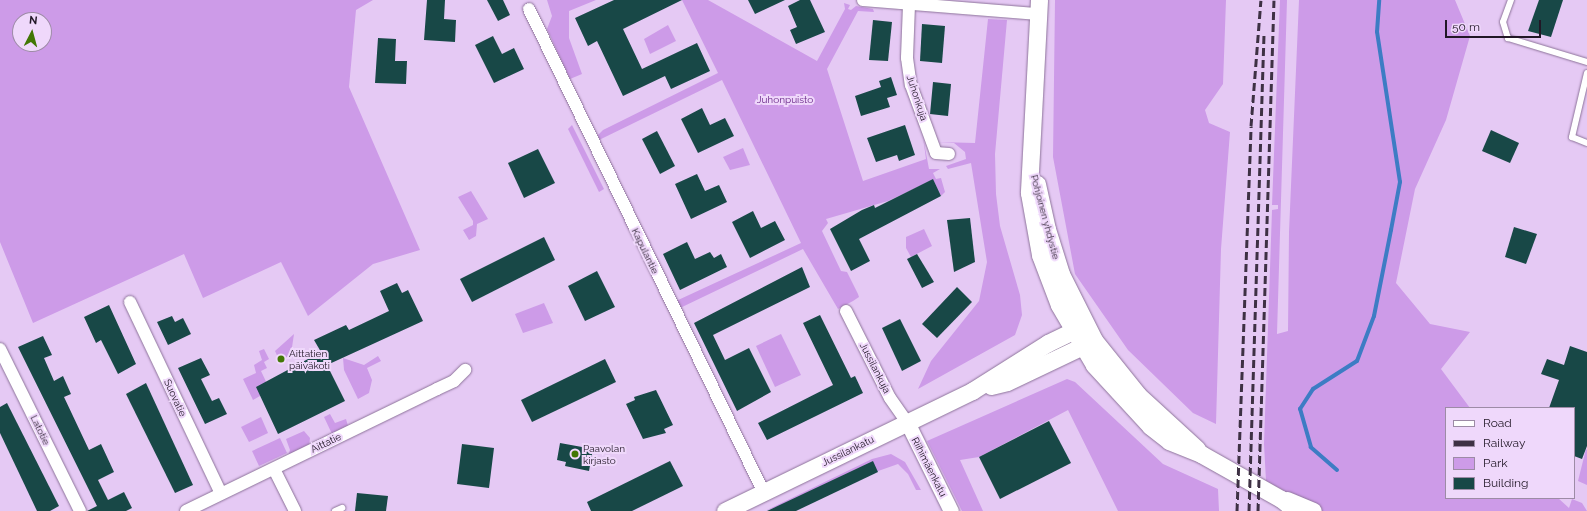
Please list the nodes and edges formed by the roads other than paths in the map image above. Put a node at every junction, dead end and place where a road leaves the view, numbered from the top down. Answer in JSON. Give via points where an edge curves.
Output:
{"nodes":[{"id":1,"x":863,"y":0,"type":"edge"},
{"id":2,"x":1510,"y":0,"type":"edge"},
{"id":3,"x":910,"y":5,"type":"junction"},
{"id":4,"x":1038,"y":7,"type":"edge"},
{"id":5,"x":529,"y":9,"type":"dead end"},
{"id":6,"x":1587,"y":62,"type":"edge"},
{"id":7,"x":1587,"y":73,"type":"edge"},
{"id":8,"x":1587,"y":143,"type":"edge"},
{"id":9,"x":949,"y":154,"type":"dead end"},
{"id":10,"x":130,"y":302,"type":"dead end"},
{"id":11,"x":846,"y":311,"type":"dead end"},
{"id":12,"x":1079,"y":328,"type":"junction"},
{"id":13,"x":1087,"y":343,"type":"junction"},
{"id":14,"x":0,"y":349,"type":"edge"},
{"id":15,"x":464,"y":370,"type":"dead end"},
{"id":16,"x":972,"y":391,"type":"junction"},
{"id":17,"x":907,"y":422,"type":"junction"},
{"id":18,"x":274,"y":469,"type":"junction"},
{"id":19,"x":764,"y":493,"type":"junction"},
{"id":20,"x":221,"y":494,"type":"junction"},
{"id":21,"x":1281,"y":499,"type":"junction"},
{"id":22,"x":342,"y":508,"type":"dead end"},
{"id":23,"x":80,"y":511,"type":"edge"},
{"id":24,"x":186,"y":511,"type":"edge"},
{"id":25,"x":295,"y":511,"type":"edge"},
{"id":26,"x":334,"y":511,"type":"edge"},
{"id":27,"x":725,"y":511,"type":"edge"},
{"id":28,"x":951,"y":511,"type":"edge"},
{"id":29,"x":1296,"y":511,"type":"edge"},
{"id":30,"x":1313,"y":511,"type":"edge"}],
"edges":[{"from":1,"to":3,"type":"street"},
{"from":2,"to":6,"type":"lane","via":[[1503,22],[1508,38]]},
{"from":3,"to":4,"type":"street"},
{"from":3,"to":9,"type":"street","name":"Juhonkuja","via":[[906,58],[911,85],[936,153]]},
{"from":4,"to":12,"type":"main road","name":"Pohjoinen yhdystie","via":[[1031,133],[1032,169],[1056,260]]},
{"from":5,"to":19,"type":"street","name":"Kapulantie"},
{"from":7,"to":8,"type":"lane","via":[[1572,137]]},
{"from":10,"to":20,"type":"street","name":"Suovatie"},
{"from":11,"to":17,"type":"street","name":"Jussilankuja","via":[[890,398]]},
{"from":12,"to":13,"type":"main road","name":"Pohjoinen yhdystie"},
{"from":12,"to":16,"type":"main road","name":"Jussilankatu"},
{"from":13,"to":16,"type":"main road","name":"Jussilankatu","via":[[1007,382]]},
{"from":13,"to":21,"type":"main road","name":"Pohjoinen yhdystie","via":[[1137,414],[1169,441],[1201,454]]},
{"from":14,"to":23,"type":"street","name":"Latotie"},
{"from":15,"to":18,"type":"street","name":"Aittatie","via":[[454,381]]},
{"from":16,"to":17,"type":"main road","name":"Jussilankatu"},
{"from":17,"to":19,"type":"main road","name":"Jussilankatu"},
{"from":17,"to":28,"type":"street","name":"Riihimäenkatu"},
{"from":18,"to":20,"type":"street","name":"Aittatie"},
{"from":18,"to":25,"type":"street"},
{"from":19,"to":27,"type":"main road","name":"Jussilankatu"},
{"from":20,"to":24,"type":"street","name":"Aittatie"},
{"from":21,"to":29,"type":"main road","name":"Pohjoinen yhdystie"},
{"from":21,"to":30,"type":"main road","name":"Pohjoinen yhdystie"},
{"from":22,"to":26,"type":"lane"}]}
